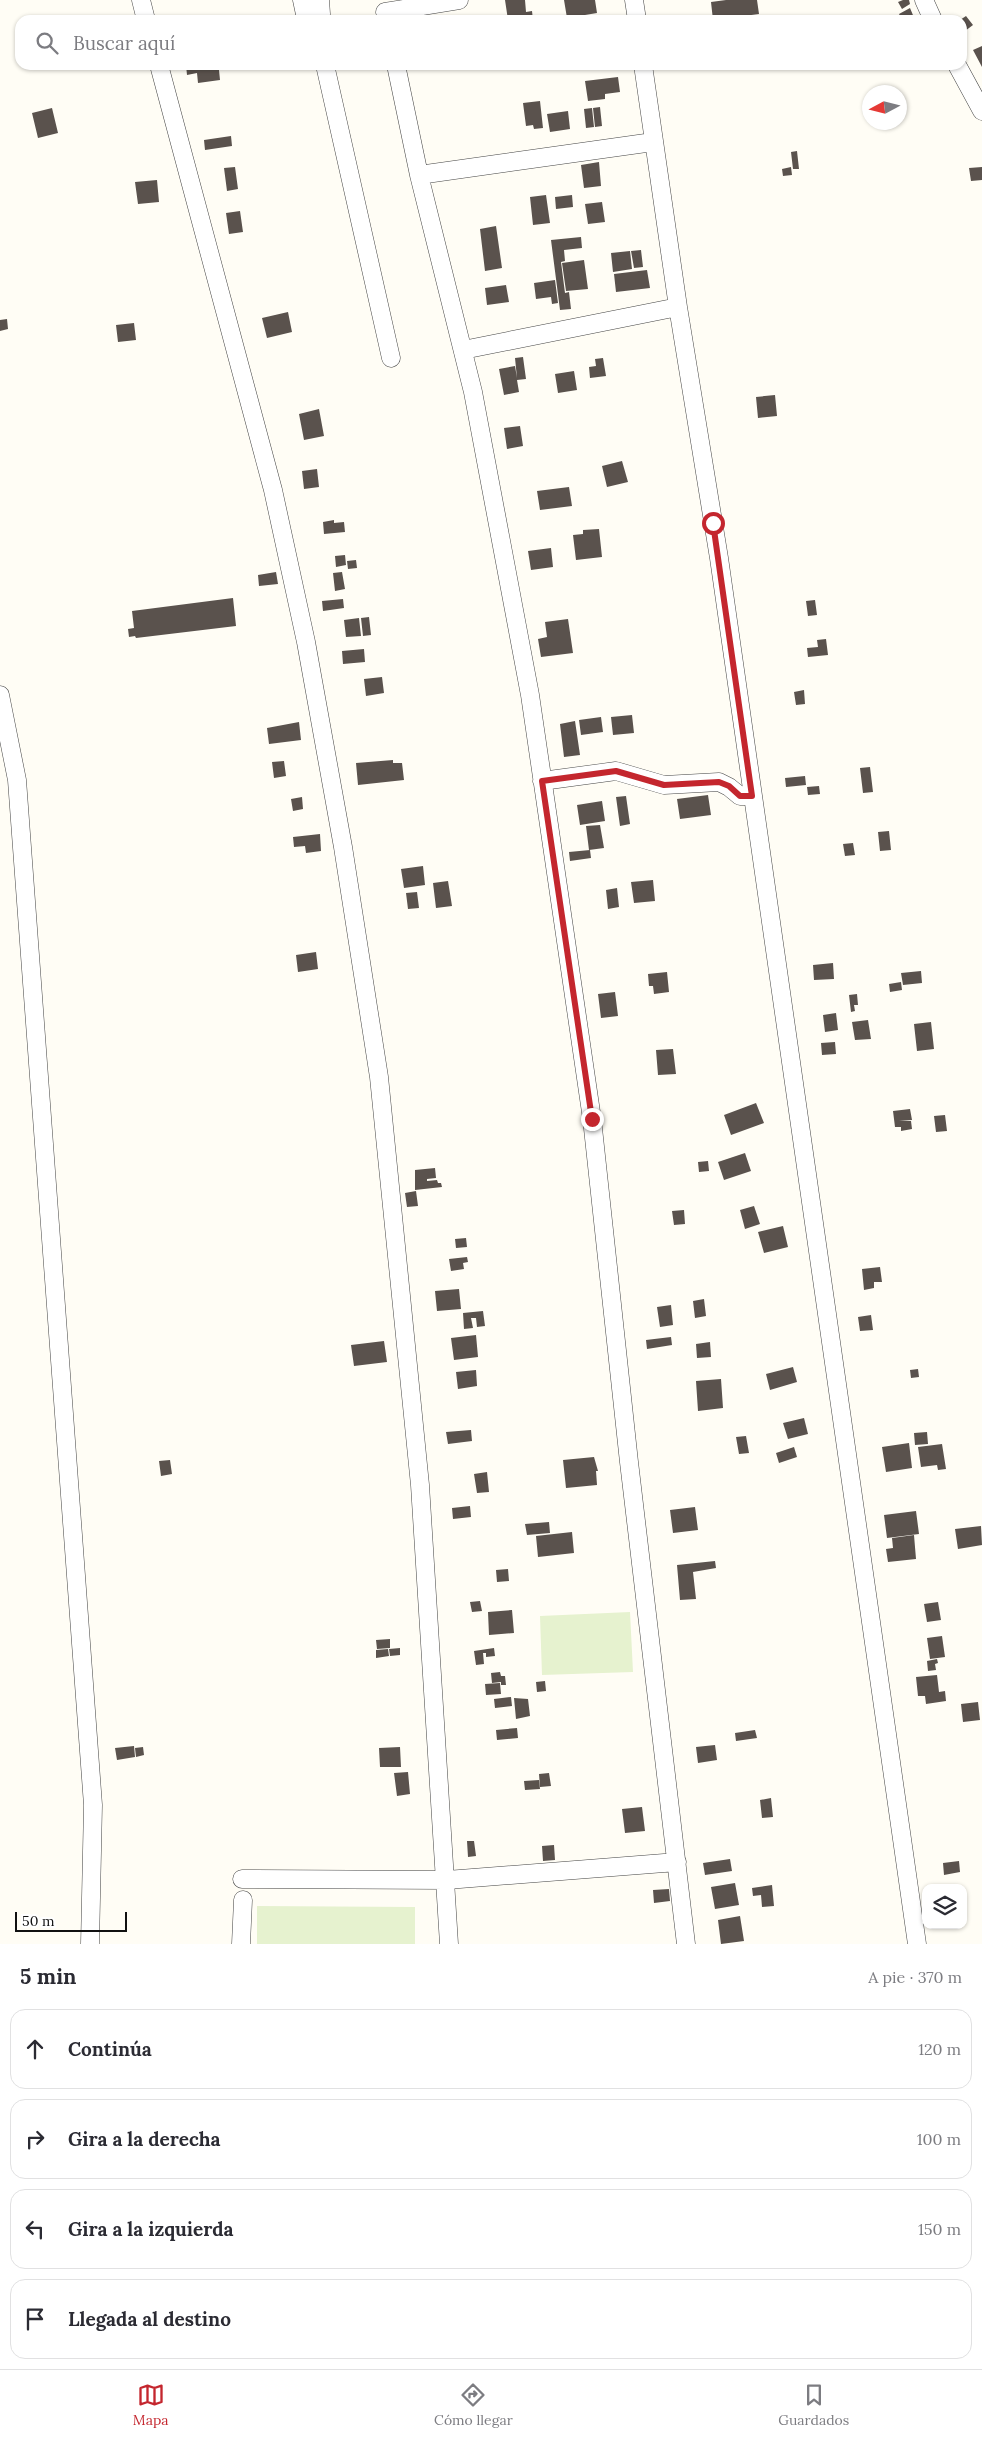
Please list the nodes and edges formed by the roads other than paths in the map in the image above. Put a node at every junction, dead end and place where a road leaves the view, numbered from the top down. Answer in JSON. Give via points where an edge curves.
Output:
{"nodes":[{"id":1,"x":141,"y":0,"type":"edge"},
{"id":2,"x":302,"y":0,"type":"edge"},
{"id":3,"x":320,"y":0,"type":"edge"},
{"id":4,"x":459,"y":0,"type":"edge"},
{"id":5,"x":634,"y":0,"type":"edge"},
{"id":6,"x":924,"y":0,"type":"edge"},
{"id":7,"x":385,"y":11,"type":"edge"},
{"id":8,"x":145,"y":15,"type":"edge"},
{"id":9,"x":305,"y":15,"type":"edge"},
{"id":10,"x":320,"y":15,"type":"edge"},
{"id":11,"x":636,"y":15,"type":"edge"},
{"id":12,"x":932,"y":15,"type":"edge"},
{"id":13,"x":160,"y":70,"type":"edge"},
{"id":14,"x":326,"y":70,"type":"edge"},
{"id":15,"x":397,"y":70,"type":"edge"},
{"id":16,"x":644,"y":70,"type":"edge"},
{"id":17,"x":960,"y":70,"type":"edge"},
{"id":18,"x":982,"y":110,"type":"edge"},
{"id":19,"x":653,"y":142,"type":"junction"},
{"id":20,"x":419,"y":175,"type":"junction"},
{"id":21,"x":678,"y":306,"type":"junction"},
{"id":22,"x":463,"y":350,"type":"junction"},
{"id":23,"x":391,"y":358,"type":"dead end"},
{"id":24,"x":0,"y":695,"type":"edge"},
{"id":25,"x":542,"y":781,"type":"junction"},
{"id":26,"x":752,"y":796,"type":"junction"},
{"id":27,"x":677,"y":1862,"type":"junction"},
{"id":28,"x":242,"y":1879,"type":"dead end"},
{"id":29,"x":447,"y":1880,"type":"junction"},
{"id":30,"x":243,"y":1900,"type":"dead end"},
{"id":31,"x":90,"y":1944,"type":"edge"},
{"id":32,"x":241,"y":1944,"type":"edge"},
{"id":33,"x":450,"y":1944,"type":"edge"},
{"id":34,"x":686,"y":1944,"type":"edge"},
{"id":35,"x":917,"y":1944,"type":"edge"}],
"edges":[{"from":1,"to":8,"type":"street"},
{"from":2,"to":9,"type":"street"},
{"from":3,"to":10,"type":"street"},
{"from":4,"to":7,"type":"street"},
{"from":5,"to":11,"type":"street"},
{"from":6,"to":12,"type":"street"},
{"from":13,"to":29,"type":"street","via":[[273,490],[306,642],[344,856],[379,1078],[388,1167],[424,1532]]},
{"from":14,"to":23,"type":"street"},
{"from":15,"to":20,"type":"street"},
{"from":16,"to":19,"type":"street"},
{"from":17,"to":18,"type":"street"},
{"from":19,"to":20,"type":"street"},
{"from":19,"to":21,"type":"street"},
{"from":20,"to":22,"type":"street"},
{"from":21,"to":22,"type":"street"},
{"from":21,"to":26,"type":"street","via":[[719,558]]},
{"from":22,"to":25,"type":"street","via":[[474,392],[530,695]]},
{"from":24,"to":31,"type":"street","via":[[17,780],[66,1416],[93,1805]]},
{"from":25,"to":26,"type":"street","via":[[616,771],[664,785],[719,782],[740,796]]},
{"from":25,"to":27,"type":"street","via":[[592,1119]]},
{"from":26,"to":35,"type":"street"},
{"from":27,"to":29,"type":"street"},
{"from":27,"to":34,"type":"street"},
{"from":28,"to":29,"type":"street"},
{"from":29,"to":33,"type":"street"},
{"from":30,"to":32,"type":"street"}]}
